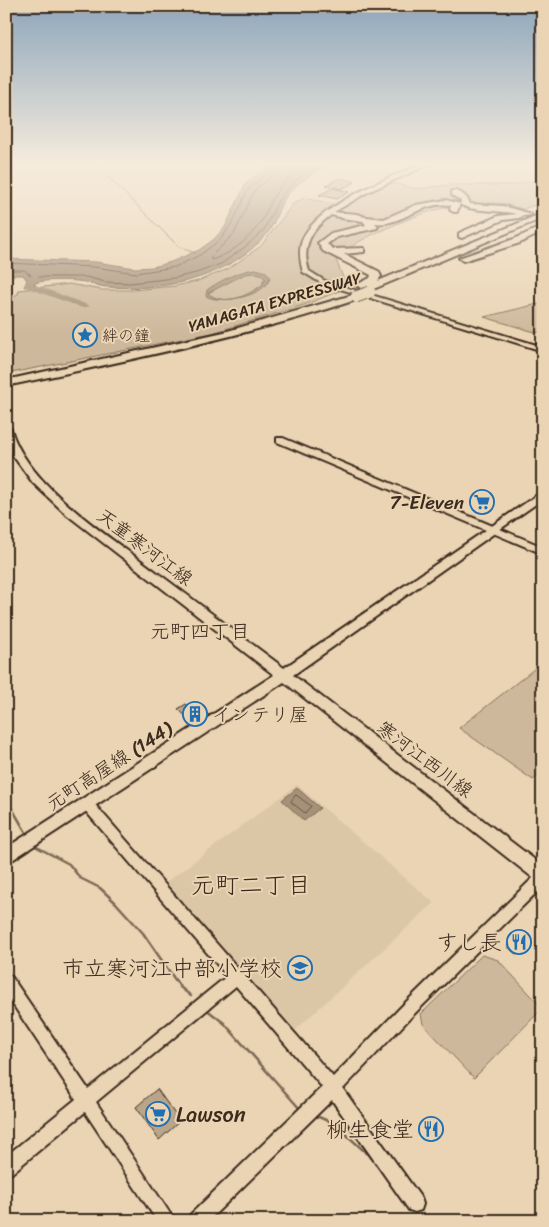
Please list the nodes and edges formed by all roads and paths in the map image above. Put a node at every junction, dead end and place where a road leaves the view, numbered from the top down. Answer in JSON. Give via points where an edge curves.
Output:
{"nodes":[{"id":1,"x":323,"y":219,"type":"edge"},
{"id":2,"x":363,"y":219,"type":"joint"},
{"id":3,"x":365,"y":219,"type":"edge"},
{"id":4,"x":390,"y":219,"type":"edge"},
{"id":5,"x":397,"y":219,"type":"edge"},
{"id":6,"x":498,"y":219,"type":"edge"},
{"id":7,"x":542,"y":220,"type":"edge"},
{"id":8,"x":379,"y":224,"type":"junction"},
{"id":9,"x":462,"y":235,"type":"dead end"},
{"id":10,"x":362,"y":250,"type":"dead end"},
{"id":11,"x":434,"y":251,"type":"dead end"},
{"id":12,"x":356,"y":292,"type":"junction"},
{"id":13,"x":184,"y":343,"type":"junction"},
{"id":14,"x":543,"y":349,"type":"edge"},
{"id":15,"x":6,"y":381,"type":"edge"},
{"id":16,"x":6,"y":428,"type":"edge"},
{"id":17,"x":280,"y":440,"type":"dead end"},
{"id":18,"x":543,"y":494,"type":"edge"},
{"id":19,"x":492,"y":530,"type":"junction"},
{"id":20,"x":543,"y":551,"type":"edge"},
{"id":21,"x":284,"y":675,"type":"junction"},
{"id":22,"x":87,"y":804,"type":"junction"},
{"id":23,"x":6,"y":858,"type":"edge"},
{"id":24,"x":543,"y":876,"type":"edge"},
{"id":25,"x":237,"y":976,"type":"junction"},
{"id":26,"x":6,"y":981,"type":"edge"},
{"id":27,"x":333,"y":1088,"type":"junction"},
{"id":28,"x":87,"y":1100,"type":"junction"},
{"id":29,"x":6,"y":1167,"type":"edge"},
{"id":30,"x":415,"y":1204,"type":"dead end"},
{"id":31,"x":167,"y":1221,"type":"edge"},
{"id":32,"x":196,"y":1221,"type":"edge"}],
"edges":[{"from":1,"to":14,"type":"street","via":[[310,231],[302,249],[306,272],[316,278]]},
{"from":2,"to":8,"type":"highway"},
{"from":2,"to":12,"type":"highway","via":[[374,226],[334,235],[322,243],[326,249],[376,273],[374,280]]},
{"from":3,"to":4,"type":"highway","via":[[385,222]]},
{"from":5,"to":8,"type":"highway"},
{"from":6,"to":9,"type":"highway"},
{"from":7,"to":11,"type":"highway"},
{"from":7,"to":12,"type":"highway","name":"YAMAGATA EXPRESSWAY"},
{"from":7,"to":12,"type":"highway","via":[[536,233]]},
{"from":8,"to":10,"type":"highway","via":[[377,228],[328,244],[338,251]]},
{"from":12,"to":13,"type":"highway","name":"YAMAGATA EXPRESSWAY"},
{"from":12,"to":13,"type":"highway","name":"YAMAGATA EXPRESSWAY","via":[[264,325]]},
{"from":13,"to":15,"type":"highway","name":"YAMAGATA EXPRESSWAY"},
{"from":16,"to":21,"type":"main road","name":"天童寒河江線","via":[[10,444],[26,467],[70,512]]},
{"from":17,"to":19,"type":"street"},
{"from":18,"to":19,"type":"main road","name":"元町高屋線 (144)"},
{"from":19,"to":20,"type":"street"},
{"from":19,"to":21,"type":"main road","name":"元町高屋線 (144)"},
{"from":21,"to":22,"type":"main road","name":"元町高屋線 (144)"},
{"from":21,"to":24,"type":"main road","name":"寒河江西川線"},
{"from":22,"to":23,"type":"main road","name":"元町高屋線 (144)"},
{"from":22,"to":25,"type":"street"},
{"from":24,"to":27,"type":"street"},
{"from":25,"to":27,"type":"street"},
{"from":25,"to":28,"type":"street"},
{"from":26,"to":28,"type":"street"},
{"from":27,"to":30,"type":"street"},
{"from":27,"to":32,"type":"street"},
{"from":28,"to":29,"type":"street"},
{"from":28,"to":31,"type":"street"}]}
